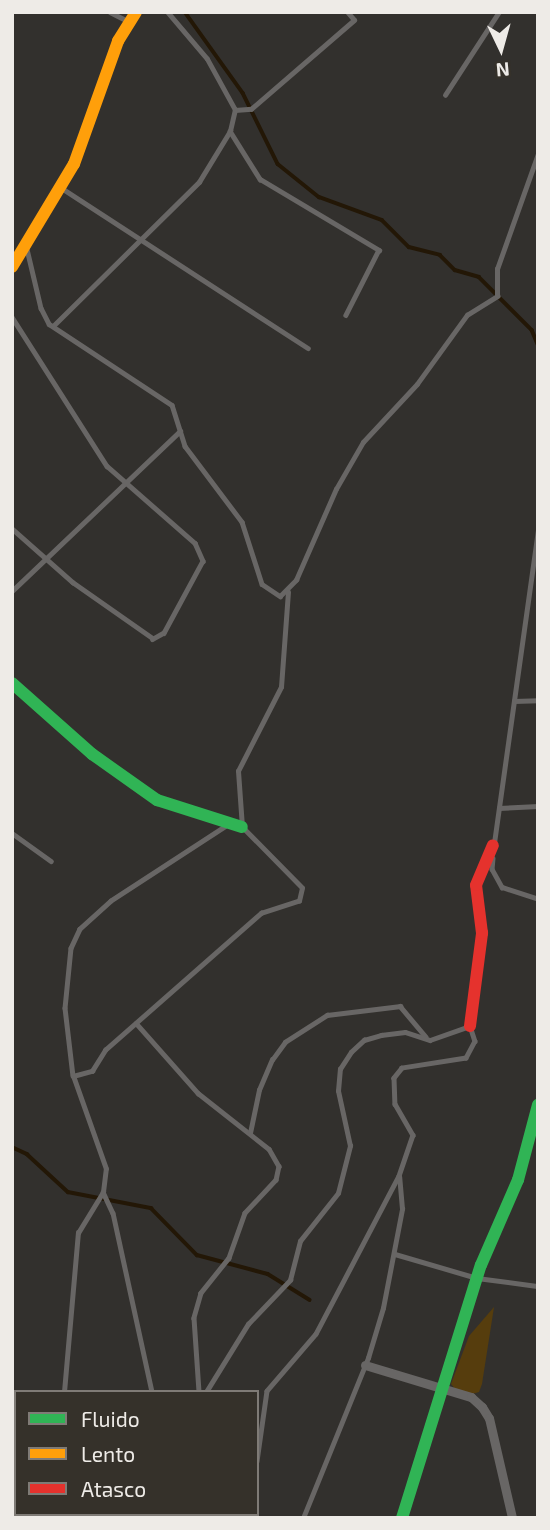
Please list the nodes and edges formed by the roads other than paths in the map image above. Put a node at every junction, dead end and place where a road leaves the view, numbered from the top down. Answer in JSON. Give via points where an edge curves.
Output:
{"nodes":[{"id":1,"x":110,"y":12,"type":"edge"},
{"id":2,"x":167,"y":12,"type":"edge"},
{"id":3,"x":347,"y":12,"type":"edge"},
{"id":4,"x":499,"y":12,"type":"edge"},
{"id":5,"x":132,"y":17,"type":"edge"},
{"id":6,"x":445,"y":95,"type":"dead end"},
{"id":7,"x":235,"y":110,"type":"junction"},
{"id":8,"x":230,"y":131,"type":"junction"},
{"id":9,"x":538,"y":154,"type":"edge"},
{"id":10,"x":60,"y":186,"type":"junction"},
{"id":11,"x":141,"y":240,"type":"junction"},
{"id":12,"x":25,"y":241,"type":"junction"},
{"id":13,"x":12,"y":267,"type":"edge"},
{"id":14,"x":346,"y":315,"type":"dead end"},
{"id":15,"x":12,"y":317,"type":"edge"},
{"id":16,"x":53,"y":326,"type":"junction"},
{"id":17,"x":308,"y":348,"type":"dead end"},
{"id":18,"x":180,"y":431,"type":"junction"},
{"id":19,"x":127,"y":484,"type":"junction"},
{"id":20,"x":12,"y":529,"type":"edge"},
{"id":21,"x":538,"y":529,"type":"edge"},
{"id":22,"x":44,"y":557,"type":"junction"},
{"id":23,"x":535,"y":590,"type":"edge"},
{"id":24,"x":12,"y":591,"type":"edge"},
{"id":25,"x":288,"y":592,"type":"junction"},
{"id":26,"x":12,"y":683,"type":"edge"},
{"id":27,"x":538,"y":700,"type":"edge"},
{"id":28,"x":514,"y":701,"type":"junction"},
{"id":29,"x":538,"y":806,"type":"edge"},
{"id":30,"x":499,"y":808,"type":"junction"},
{"id":31,"x":227,"y":825,"type":"junction"},
{"id":32,"x":242,"y":827,"type":"junction"},
{"id":33,"x":12,"y":833,"type":"edge"},
{"id":34,"x":493,"y":845,"type":"junction"},
{"id":35,"x":51,"y":861,"type":"dead end"},
{"id":36,"x":538,"y":899,"type":"edge"},
{"id":37,"x":136,"y":1023,"type":"junction"},
{"id":38,"x":470,"y":1026,"type":"junction"},
{"id":39,"x":430,"y":1040,"type":"junction"},
{"id":40,"x":73,"y":1076,"type":"junction"},
{"id":41,"x":538,"y":1105,"type":"edge"},
{"id":42,"x":534,"y":1132,"type":"edge"},
{"id":43,"x":250,"y":1133,"type":"junction"},
{"id":44,"x":398,"y":1176,"type":"junction"},
{"id":45,"x":103,"y":1192,"type":"junction"},
{"id":46,"x":395,"y":1254,"type":"junction"},
{"id":47,"x":477,"y":1279,"type":"junction"},
{"id":48,"x":538,"y":1286,"type":"edge"},
{"id":49,"x":365,"y":1365,"type":"junction"},
{"id":50,"x":444,"y":1389,"type":"junction"},
{"id":51,"x":64,"y":1390,"type":"edge"},
{"id":52,"x":152,"y":1390,"type":"edge"},
{"id":53,"x":199,"y":1390,"type":"edge"},
{"id":54,"x":207,"y":1390,"type":"edge"},
{"id":55,"x":259,"y":1447,"type":"edge"},
{"id":56,"x":405,"y":1514,"type":"edge"},
{"id":57,"x":303,"y":1518,"type":"edge"},
{"id":58,"x":512,"y":1518,"type":"edge"}],
"edges":[{"from":1,"to":5,"type":"lane"},
{"from":2,"to":7,"type":"lane","via":[[207,59]]},
{"from":3,"to":7,"type":"lane","via":[[354,20],[251,109]]},
{"from":4,"to":6,"type":"lane"},
{"from":5,"to":10,"type":"street","via":[[74,164]]},
{"from":7,"to":8,"type":"lane"},
{"from":8,"to":11,"type":"lane","via":[[200,182]]},
{"from":8,"to":14,"type":"lane","via":[[260,180],[379,250]]},
{"from":9,"to":25,"type":"lane","via":[[497,269],[497,296],[467,315],[417,384],[363,442]]},
{"from":10,"to":11,"type":"lane"},
{"from":10,"to":12,"type":"street"},
{"from":11,"to":16,"type":"lane"},
{"from":11,"to":17,"type":"lane"},
{"from":12,"to":13,"type":"street"},
{"from":12,"to":16,"type":"lane","via":[[41,309]]},
{"from":15,"to":19,"type":"lane","via":[[82,430],[107,466]]},
{"from":16,"to":18,"type":"lane","via":[[172,405]]},
{"from":18,"to":19,"type":"lane"},
{"from":18,"to":25,"type":"lane","via":[[204,475],[242,522],[262,584],[275,596]]},
{"from":19,"to":22,"type":"lane"},
{"from":19,"to":22,"type":"lane","via":[[195,543],[203,561],[159,639],[147,637]]},
{"from":20,"to":22,"type":"lane"},
{"from":21,"to":23,"type":"lane"},
{"from":22,"to":24,"type":"lane"},
{"from":23,"to":28,"type":"lane"},
{"from":25,"to":32,"type":"lane","via":[[281,687],[238,771]]},
{"from":26,"to":31,"type":"street","via":[[92,754],[157,800]]},
{"from":27,"to":28,"type":"lane"},
{"from":28,"to":30,"type":"lane"},
{"from":29,"to":30,"type":"lane"},
{"from":30,"to":34,"type":"lane"},
{"from":31,"to":32,"type":"street"},
{"from":31,"to":40,"type":"lane","via":[[111,901],[80,929],[71,948],[65,1008]]},
{"from":32,"to":37,"type":"lane","via":[[302,888],[299,901],[261,913]]},
{"from":33,"to":35,"type":"lane"},
{"from":34,"to":36,"type":"lane","via":[[496,880],[502,887]]},
{"from":34,"to":38,"type":"street","via":[[476,885],[482,933]]},
{"from":37,"to":40,"type":"lane","via":[[105,1049],[92,1071]]},
{"from":37,"to":43,"type":"lane","via":[[198,1093]]},
{"from":38,"to":39,"type":"lane"},
{"from":38,"to":44,"type":"lane","via":[[475,1041],[466,1058],[402,1069],[394,1077],[395,1104],[413,1135]]},
{"from":39,"to":43,"type":"lane","via":[[400,1006],[327,1015],[285,1042],[272,1060],[259,1090]]},
{"from":39,"to":54,"type":"lane","via":[[405,1032],[364,1040],[340,1069],[338,1091],[350,1146],[338,1193],[300,1241],[290,1280],[248,1324]]},
{"from":40,"to":45,"type":"lane","via":[[106,1169]]},
{"from":41,"to":42,"type":"street"},
{"from":42,"to":47,"type":"street"},
{"from":43,"to":53,"type":"lane","via":[[269,1149],[279,1166],[276,1180],[245,1213],[229,1258],[201,1293],[194,1318]]},
{"from":44,"to":46,"type":"lane","via":[[402,1209]]},
{"from":44,"to":55,"type":"lane","via":[[316,1334],[267,1391]]},
{"from":45,"to":51,"type":"lane","via":[[78,1233]]},
{"from":45,"to":52,"type":"lane","via":[[113,1213]]},
{"from":46,"to":47,"type":"lane"},
{"from":46,"to":49,"type":"lane"},
{"from":47,"to":48,"type":"lane"},
{"from":47,"to":50,"type":"street"},
{"from":49,"to":50,"type":"street"},
{"from":49,"to":57,"type":"lane"},
{"from":50,"to":56,"type":"street"},
{"from":50,"to":58,"type":"street","via":[[471,1397],[486,1413]]}]}
